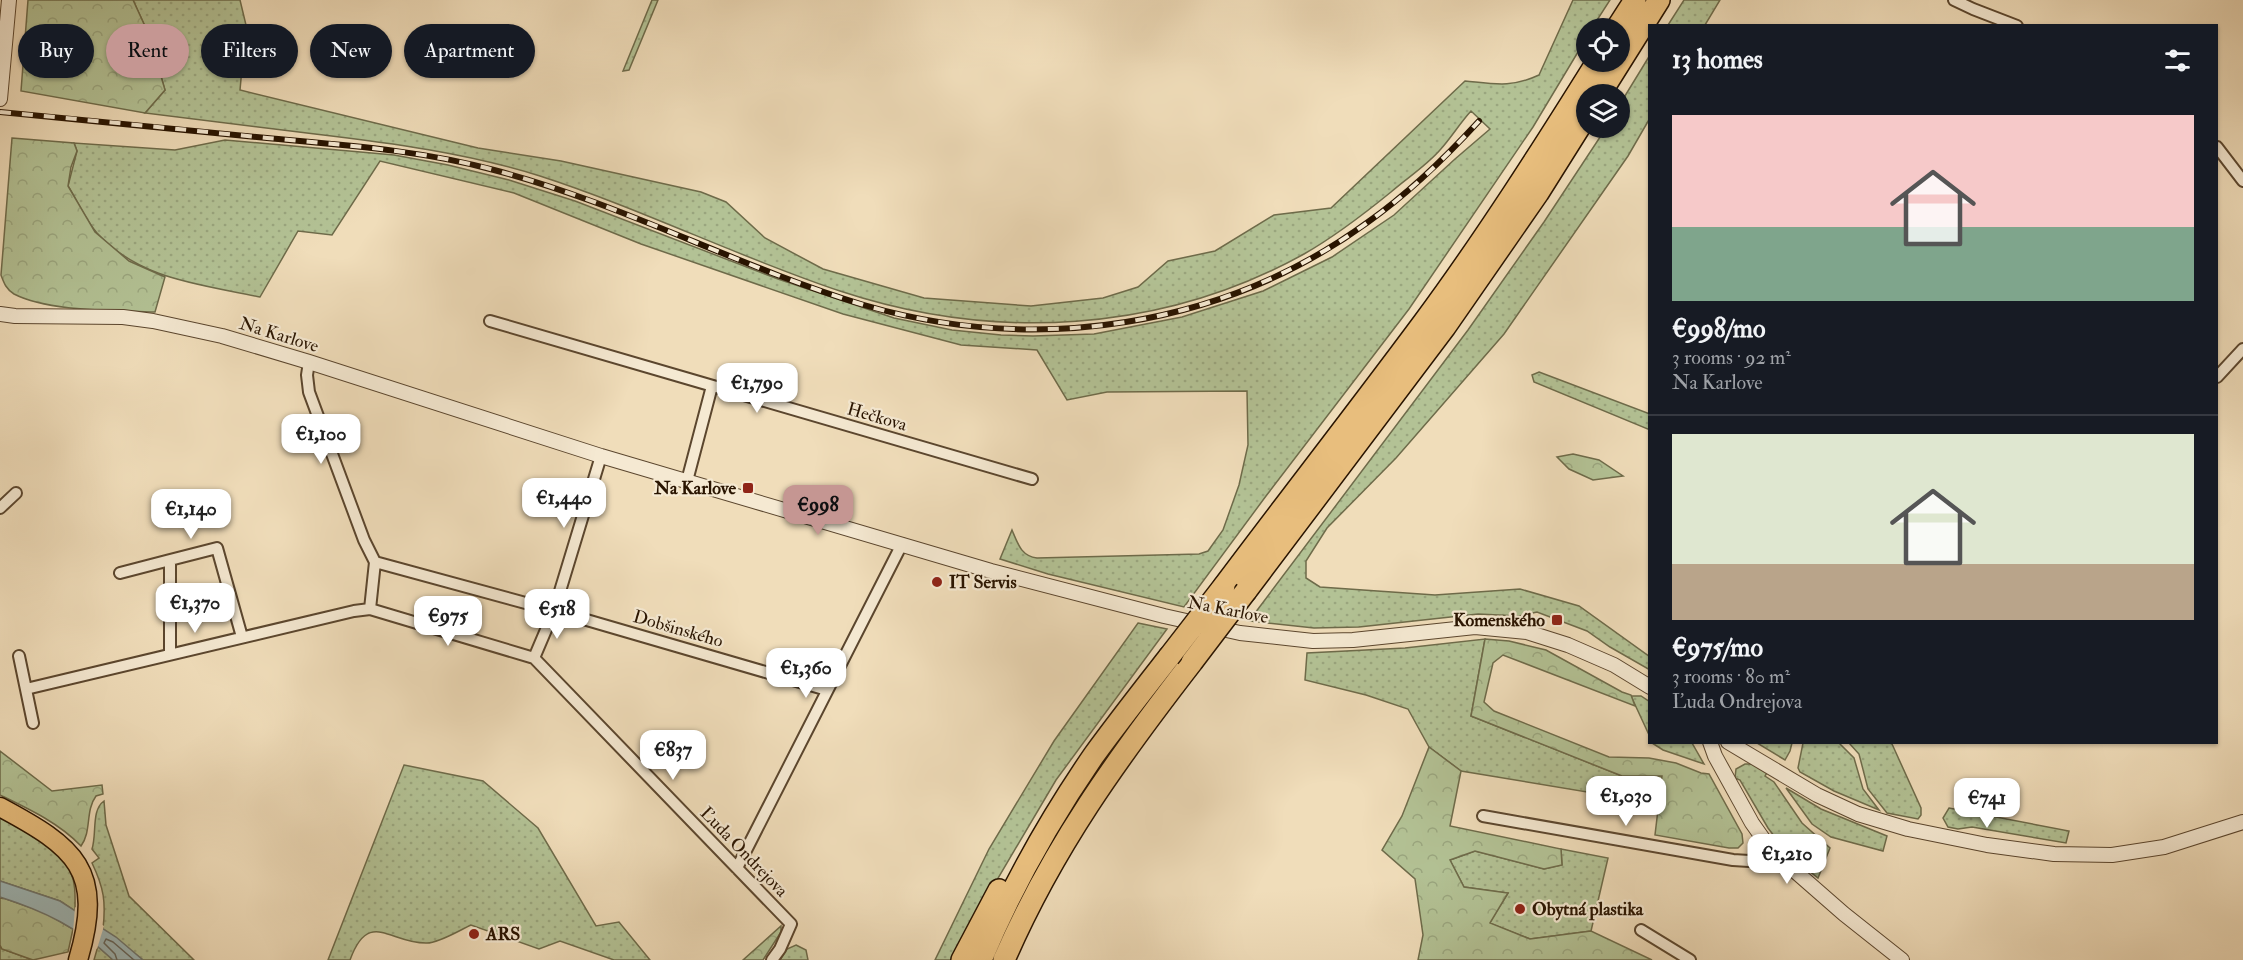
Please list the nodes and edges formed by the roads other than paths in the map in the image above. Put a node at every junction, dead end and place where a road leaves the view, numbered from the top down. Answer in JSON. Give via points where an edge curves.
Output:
{"nodes":[{"id":1,"x":9,"y":0,"type":"edge"},
{"id":2,"x":1635,"y":0,"type":"edge"},
{"id":3,"x":1659,"y":0,"type":"edge"},
{"id":4,"x":1954,"y":0,"type":"edge"},
{"id":5,"x":1623,"y":18,"type":"edge"},
{"id":6,"x":2014,"y":24,"type":"edge"},
{"id":7,"x":1591,"y":72,"type":"edge"},
{"id":8,"x":1606,"y":84,"type":"edge"},
{"id":9,"x":0,"y":99,"type":"edge"},
{"id":10,"x":1576,"y":133,"type":"edge"},
{"id":11,"x":2218,"y":148,"type":"edge"},
{"id":12,"x":2239,"y":165,"type":"edge"},
{"id":13,"x":2243,"y":181,"type":"edge"},
{"id":14,"x":0,"y":314,"type":"edge"},
{"id":15,"x":490,"y":321,"type":"dead end"},
{"id":16,"x":2243,"y":350,"type":"edge"},
{"id":17,"x":309,"y":362,"type":"junction"},
{"id":18,"x":2218,"y":376,"type":"edge"},
{"id":19,"x":712,"y":386,"type":"junction"},
{"id":20,"x":601,"y":456,"type":"junction"},
{"id":21,"x":1032,"y":479,"type":"dead end"},
{"id":22,"x":687,"y":482,"type":"junction"},
{"id":23,"x":16,"y":493,"type":"dead end"},
{"id":24,"x":0,"y":508,"type":"edge"},
{"id":25,"x":902,"y":544,"type":"junction"},
{"id":26,"x":170,"y":560,"type":"junction"},
{"id":27,"x":375,"y":562,"type":"junction"},
{"id":28,"x":120,"y":573,"type":"dead end"},
{"id":29,"x":370,"y":609,"type":"junction"},
{"id":30,"x":554,"y":611,"type":"junction"},
{"id":31,"x":242,"y":637,"type":"junction"},
{"id":32,"x":170,"y":654,"type":"junction"},
{"id":33,"x":19,"y":656,"type":"dead end"},
{"id":34,"x":534,"y":658,"type":"junction"},
{"id":35,"x":1648,"y":686,"type":"edge"},
{"id":36,"x":26,"y":688,"type":"junction"},
{"id":37,"x":827,"y":690,"type":"junction"},
{"id":38,"x":33,"y":723,"type":"dead end"},
{"id":39,"x":1711,"y":744,"type":"edge"},
{"id":40,"x":1731,"y":744,"type":"edge"},
{"id":41,"x":1743,"y":752,"type":"junction"},
{"id":42,"x":1094,"y":756,"type":"junction"},
{"id":43,"x":1722,"y":767,"type":"junction"},
{"id":44,"x":0,"y":807,"type":"edge"},
{"id":45,"x":1483,"y":816,"type":"dead end"},
{"id":46,"x":2243,"y":822,"type":"edge"},
{"id":47,"x":1060,"y":848,"type":"junction"},
{"id":48,"x":1772,"y":849,"type":"junction"},
{"id":49,"x":736,"y":868,"type":"junction"},
{"id":50,"x":1641,"y":930,"type":"dead end"},
{"id":51,"x":79,"y":959,"type":"edge"},
{"id":52,"x":772,"y":960,"type":"edge"},
{"id":53,"x":962,"y":960,"type":"edge"},
{"id":54,"x":981,"y":960,"type":"edge"},
{"id":55,"x":1004,"y":960,"type":"edge"},
{"id":56,"x":1017,"y":960,"type":"edge"},
{"id":57,"x":1690,"y":960,"type":"edge"},
{"id":58,"x":1902,"y":960,"type":"edge"}],
"edges":[{"from":1,"to":9,"type":"street"},
{"from":2,"to":5,"type":"highway"},
{"from":3,"to":8,"type":"highway"},
{"from":4,"to":6,"type":"street"},
{"from":7,"to":42,"type":"highway","bridge":true,"via":[[1444,294]]},
{"from":10,"to":47,"type":"highway","bridge":true,"via":[[1445,327],[1100,784]]},
{"from":11,"to":12,"type":"street"},
{"from":12,"to":13,"type":"street"},
{"from":14,"to":17,"type":"street","name":"Na Karlove","via":[[153,321],[222,336]]},
{"from":15,"to":19,"type":"street","name":"Hečkova"},
{"from":16,"to":18,"type":"street"},
{"from":17,"to":20,"type":"street","name":"Na Karlove"},
{"from":17,"to":27,"type":"street","via":[[309,392]]},
{"from":19,"to":21,"type":"street","name":"Hečkova"},
{"from":19,"to":22,"type":"street"},
{"from":20,"to":22,"type":"street","name":"Na Karlove"},
{"from":20,"to":30,"type":"street"},
{"from":22,"to":25,"type":"street","name":"Na Karlove"},
{"from":23,"to":24,"type":"street"},
{"from":25,"to":35,"type":"street","name":"Na Karlove","via":[[1097,600],[1282,639],[1353,640],[1475,627],[1527,632],[1600,659]]},
{"from":25,"to":37,"type":"street"},
{"from":26,"to":28,"type":"street"},
{"from":26,"to":31,"type":"street","via":[[218,548]]},
{"from":26,"to":32,"type":"street"},
{"from":27,"to":29,"type":"street"},
{"from":27,"to":30,"type":"street","name":"Dobšinského"},
{"from":29,"to":31,"type":"street","name":"Ľuda Ondrejova"},
{"from":29,"to":34,"type":"street","name":"Ľuda Ondrejova"},
{"from":30,"to":34,"type":"street"},
{"from":30,"to":37,"type":"street","name":"Dobšinského"},
{"from":31,"to":32,"type":"street","name":"Ľuda Ondrejova"},
{"from":32,"to":36,"type":"street","name":"Ľuda Ondrejova"},
{"from":33,"to":36,"type":"street"},
{"from":34,"to":49,"type":"street","name":"Ľuda Ondrejova"},
{"from":36,"to":38,"type":"street"},
{"from":37,"to":49,"type":"street"},
{"from":39,"to":43,"type":"street"},
{"from":40,"to":41,"type":"street"},
{"from":41,"to":43,"type":"street"},
{"from":41,"to":46,"type":"street","via":[[1858,814],[1927,834],[2018,850],[2081,855],[2136,852]]},
{"from":42,"to":53,"type":"highway","via":[[1058,792],[1019,854]]},
{"from":42,"to":54,"type":"highway","via":[[1022,874]]},
{"from":43,"to":48,"type":"street","via":[[1752,823]]},
{"from":44,"to":51,"type":"main road","via":[[60,843],[85,879],[89,913]]},
{"from":45,"to":48,"type":"street","via":[[1733,860],[1749,861]]},
{"from":47,"to":55,"type":"highway"},
{"from":47,"to":56,"type":"highway","via":[[1046,894]]},
{"from":48,"to":58,"type":"street"},
{"from":49,"to":52,"type":"street","name":"Ľuda Ondrejova","via":[[791,924]]},
{"from":50,"to":57,"type":"street"}]}
